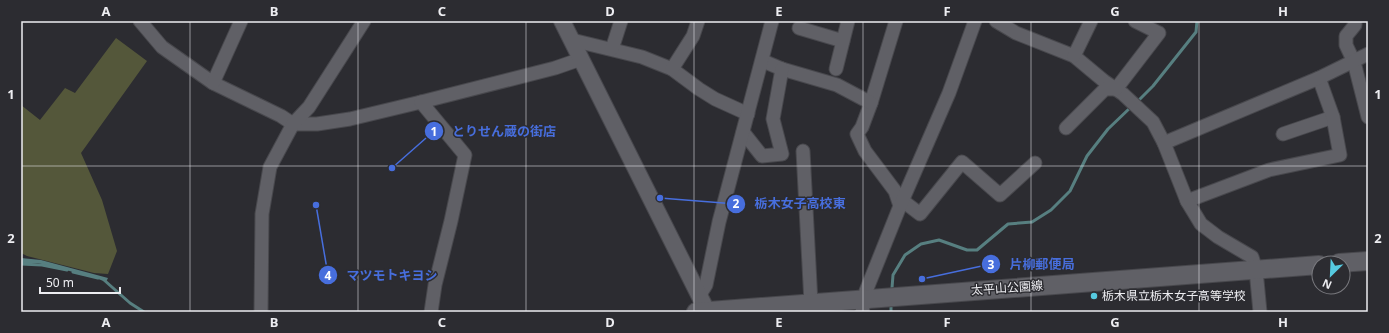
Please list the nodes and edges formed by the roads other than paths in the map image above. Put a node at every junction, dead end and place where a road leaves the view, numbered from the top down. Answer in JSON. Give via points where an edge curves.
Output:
{"nodes":[{"id":1,"x":140,"y":21,"type":"edge"},
{"id":2,"x":241,"y":21,"type":"edge"},
{"id":3,"x":364,"y":21,"type":"edge"},
{"id":4,"x":562,"y":21,"type":"edge"},
{"id":5,"x":621,"y":21,"type":"edge"},
{"id":6,"x":698,"y":21,"type":"edge"},
{"id":7,"x":772,"y":21,"type":"edge"},
{"id":8,"x":848,"y":21,"type":"edge"},
{"id":9,"x":896,"y":21,"type":"edge"},
{"id":10,"x":975,"y":21,"type":"edge"},
{"id":11,"x":996,"y":21,"type":"edge"},
{"id":12,"x":1091,"y":21,"type":"edge"},
{"id":13,"x":1135,"y":21,"type":"edge"},
{"id":14,"x":1355,"y":21,"type":"edge"},
{"id":15,"x":799,"y":28,"type":"dead end"},
{"id":16,"x":572,"y":40,"type":"junction"},
{"id":17,"x":843,"y":41,"type":"junction"},
{"id":18,"x":612,"y":49,"type":"junction"},
{"id":19,"x":1368,"y":54,"type":"edge"},
{"id":20,"x":1074,"y":56,"type":"junction"},
{"id":21,"x":581,"y":59,"type":"junction"},
{"id":22,"x":763,"y":60,"type":"junction"},
{"id":23,"x":1354,"y":62,"type":"junction"},
{"id":24,"x":672,"y":69,"type":"junction"},
{"id":25,"x":782,"y":69,"type":"junction"},
{"id":26,"x":836,"y":69,"type":"dead end"},
{"id":27,"x":1319,"y":78,"type":"junction"},
{"id":28,"x":212,"y":83,"type":"junction"},
{"id":29,"x":1116,"y":89,"type":"junction"},
{"id":30,"x":421,"y":102,"type":"junction"},
{"id":31,"x":871,"y":103,"type":"junction"},
{"id":32,"x":748,"y":114,"type":"junction"},
{"id":33,"x":1333,"y":117,"type":"junction"},
{"id":34,"x":1368,"y":117,"type":"edge"},
{"id":35,"x":293,"y":124,"type":"junction"},
{"id":36,"x":1066,"y":128,"type":"dead end"},
{"id":37,"x":743,"y":132,"type":"junction"},
{"id":38,"x":1283,"y":134,"type":"dead end"},
{"id":39,"x":1164,"y":143,"type":"junction"},
{"id":40,"x":803,"y":151,"type":"dead end"},
{"id":41,"x":1035,"y":163,"type":"dead end"},
{"id":42,"x":1187,"y":201,"type":"junction"},
{"id":43,"x":901,"y":203,"type":"junction"},
{"id":44,"x":1368,"y":261,"type":"edge"},
{"id":45,"x":1351,"y":262,"type":"edge"},
{"id":46,"x":1311,"y":266,"type":"edge"},
{"id":47,"x":1256,"y":270,"type":"junction"},
{"id":48,"x":811,"y":303,"type":"junction"},
{"id":49,"x":863,"y":306,"type":"edge"},
{"id":50,"x":702,"y":308,"type":"edge"},
{"id":51,"x":261,"y":312,"type":"edge"},
{"id":52,"x":431,"y":312,"type":"edge"},
{"id":53,"x":1260,"y":312,"type":"edge"}],
"edges":[{"from":1,"to":28,"type":"street","via":[[162,47]]},
{"from":2,"to":28,"type":"street"},
{"from":3,"to":35,"type":"street","via":[[309,107]]},
{"from":4,"to":16,"type":"street"},
{"from":5,"to":18,"type":"street"},
{"from":6,"to":24,"type":"street","via":[[693,36]]},
{"from":7,"to":22,"type":"street"},
{"from":8,"to":17,"type":"street"},
{"from":9,"to":31,"type":"street"},
{"from":10,"to":43,"type":"street","via":[[949,93]]},
{"from":11,"to":20,"type":"street","via":[[1016,33]]},
{"from":12,"to":20,"type":"street"},
{"from":13,"to":29,"type":"street","via":[[1159,33]]},
{"from":14,"to":23,"type":"street","via":[[1346,36],[1346,45]]},
{"from":15,"to":17,"type":"street"},
{"from":16,"to":18,"type":"street"},
{"from":16,"to":21,"type":"street"},
{"from":17,"to":26,"type":"street"},
{"from":18,"to":24,"type":"street"},
{"from":19,"to":23,"type":"street"},
{"from":20,"to":29,"type":"street"},
{"from":21,"to":30,"type":"street"},
{"from":21,"to":50,"type":"street"},
{"from":22,"to":25,"type":"street"},
{"from":22,"to":32,"type":"street"},
{"from":23,"to":27,"type":"street"},
{"from":23,"to":34,"type":"street"},
{"from":24,"to":32,"type":"street","via":[[715,99]]},
{"from":25,"to":31,"type":"street","via":[[837,85]]},
{"from":25,"to":37,"type":"street","via":[[773,119],[782,154],[762,156]]},
{"from":27,"to":33,"type":"street"},
{"from":27,"to":39,"type":"street"},
{"from":28,"to":35,"type":"street"},
{"from":29,"to":36,"type":"street","via":[[1105,89]]},
{"from":29,"to":39,"type":"street","via":[[1153,122]]},
{"from":30,"to":35,"type":"street","via":[[350,119],[317,124]]},
{"from":30,"to":52,"type":"street","via":[[465,155]]},
{"from":31,"to":43,"type":"street","via":[[857,134],[865,151],[896,191]]},
{"from":32,"to":37,"type":"street"},
{"from":33,"to":38,"type":"street"},
{"from":33,"to":42,"type":"street","via":[[1340,155],[1269,170]]},
{"from":35,"to":51,"type":"street","via":[[270,167],[262,214]]},
{"from":37,"to":50,"type":"street"},
{"from":39,"to":42,"type":"street"},
{"from":40,"to":48,"type":"street"},
{"from":41,"to":43,"type":"street","via":[[1000,196],[962,162],[920,214]]},
{"from":42,"to":47,"type":"street","via":[[1201,224],[1252,257]]},
{"from":43,"to":49,"type":"street"},
{"from":44,"to":45,"type":"main road"},
{"from":46,"to":47,"type":"main road","name":"太平山公園線"},
{"from":47,"to":49,"type":"main road","name":"太平山公園線","via":[[972,290]]},
{"from":47,"to":53,"type":"street"},
{"from":48,"to":49,"type":"main road","name":"太平山公園線"},
{"from":48,"to":50,"type":"main road","name":"太平山公園線"}]}
